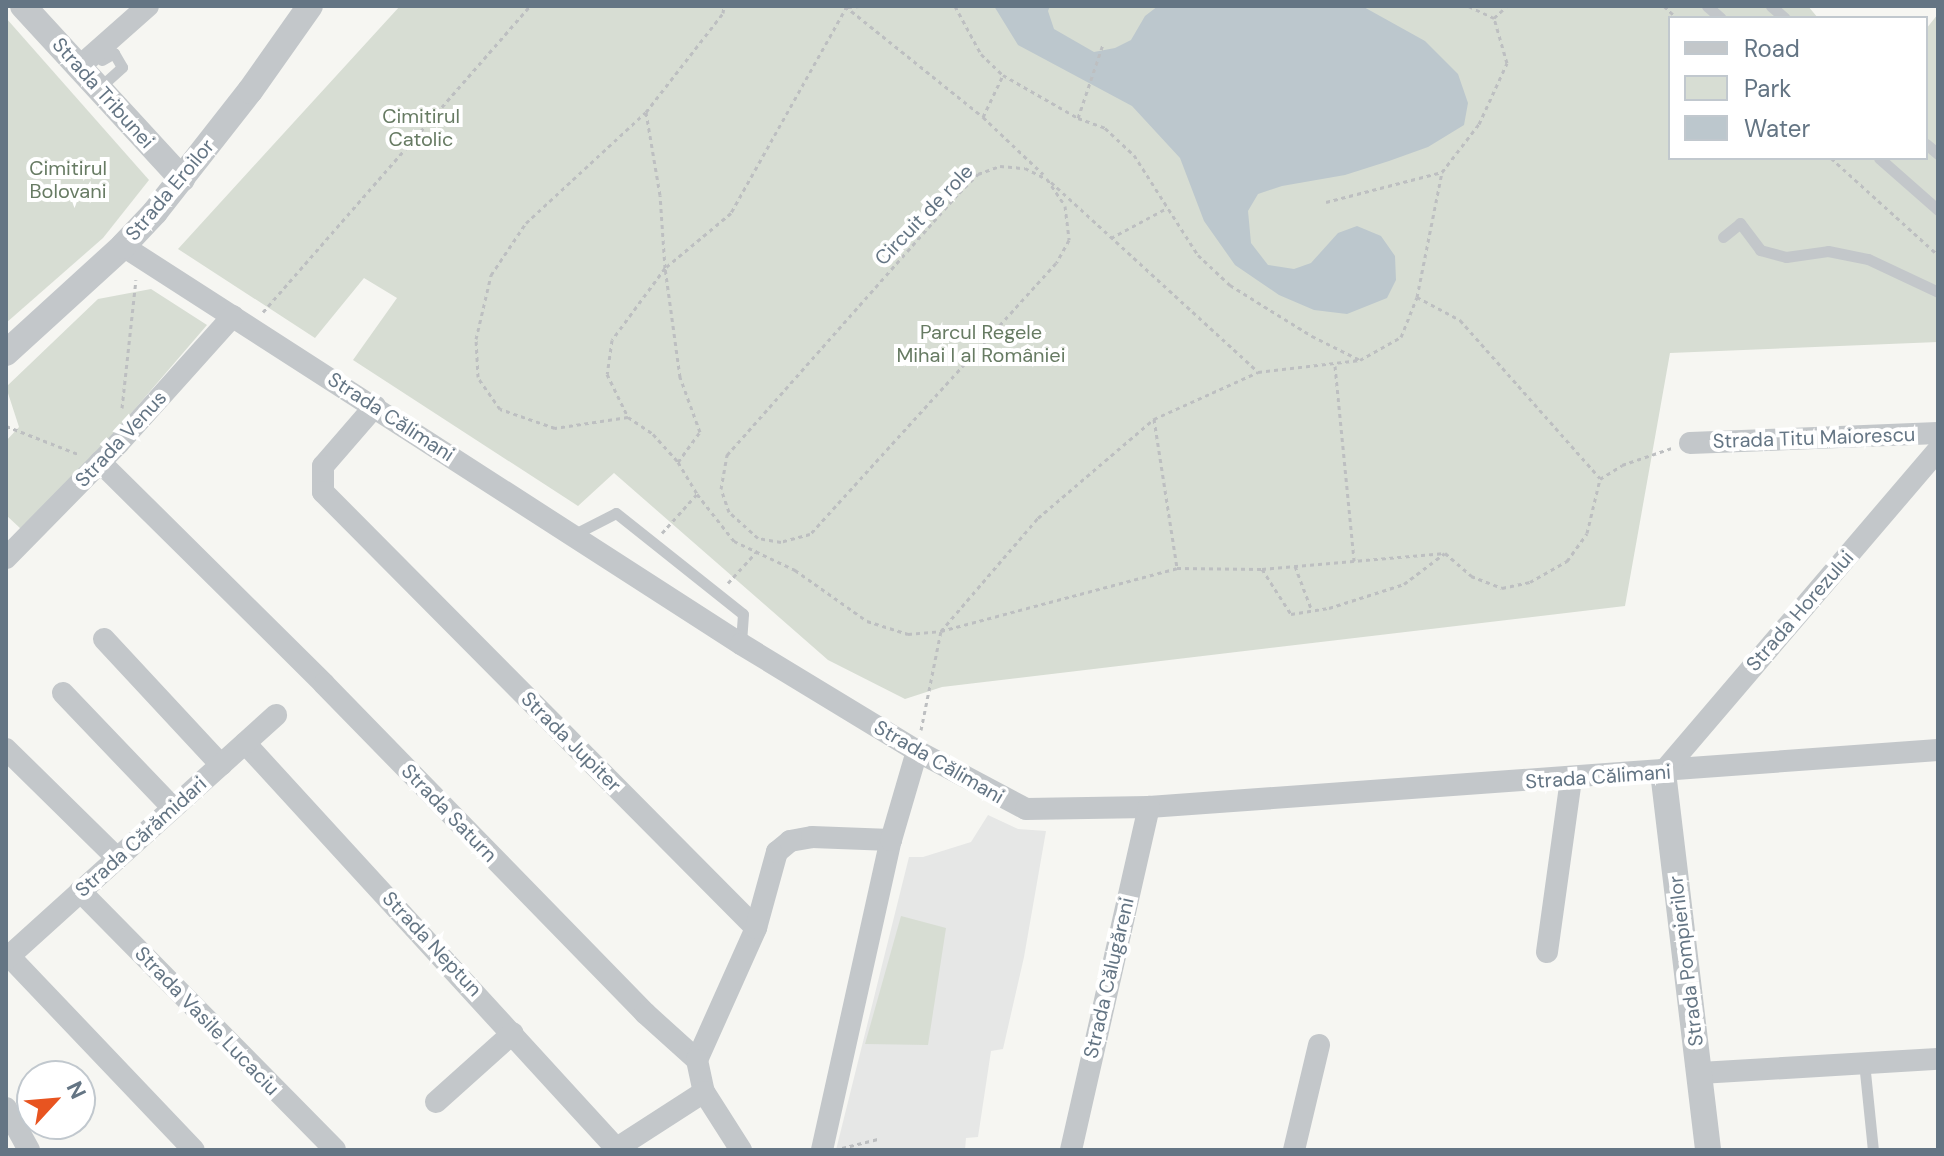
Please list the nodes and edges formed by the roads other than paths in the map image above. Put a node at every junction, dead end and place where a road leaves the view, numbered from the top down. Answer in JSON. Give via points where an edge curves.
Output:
{"nodes":[{"id":1,"x":23,"y":6,"type":"edge"},
{"id":2,"x":148,"y":6,"type":"edge"},
{"id":3,"x":310,"y":6,"type":"edge"},
{"id":4,"x":88,"y":77,"type":"junction"},
{"id":5,"x":1881,"y":160,"type":"edge"},
{"id":6,"x":182,"y":179,"type":"junction"},
{"id":7,"x":1938,"y":210,"type":"edge"},
{"id":8,"x":1723,"y":237,"type":"dead end"},
{"id":9,"x":134,"y":253,"type":"junction"},
{"id":10,"x":1938,"y":292,"type":"edge"},
{"id":11,"x":242,"y":322,"type":"junction"},
{"id":12,"x":6,"y":353,"type":"edge"},
{"id":13,"x":375,"y":406,"type":"junction"},
{"id":14,"x":1938,"y":433,"type":"edge"},
{"id":15,"x":1690,"y":443,"type":"road end"},
{"id":16,"x":1938,"y":450,"type":"edge"},
{"id":17,"x":100,"y":462,"type":"junction"},
{"id":18,"x":573,"y":535,"type":"junction"},
{"id":19,"x":6,"y":558,"type":"edge"},
{"id":20,"x":104,"y":639,"type":"dead end"},
{"id":21,"x":741,"y":644,"type":"junction"},
{"id":22,"x":63,"y":693,"type":"dead end"},
{"id":23,"x":276,"y":715,"type":"dead end"},
{"id":24,"x":245,"y":743,"type":"junction"},
{"id":25,"x":6,"y":749,"type":"edge"},
{"id":26,"x":1938,"y":750,"type":"edge"},
{"id":27,"x":917,"y":751,"type":"junction"},
{"id":28,"x":221,"y":765,"type":"junction"},
{"id":29,"x":1663,"y":772,"type":"junction"},
{"id":30,"x":1571,"y":779,"type":"junction"},
{"id":31,"x":1149,"y":807,"type":"junction"},
{"id":32,"x":173,"y":808,"type":"junction"},
{"id":33,"x":891,"y":840,"type":"junction"},
{"id":34,"x":117,"y":858,"type":"junction"},
{"id":35,"x":80,"y":891,"type":"junction"},
{"id":36,"x":756,"y":928,"type":"junction"},
{"id":37,"x":1547,"y":952,"type":"dead end"},
{"id":38,"x":8,"y":957,"type":"edge"},
{"id":39,"x":513,"y":1033,"type":"junction"},
{"id":40,"x":1319,"y":1045,"type":"dead end"},
{"id":41,"x":1938,"y":1059,"type":"edge"},
{"id":42,"x":697,"y":1060,"type":"junction"},
{"id":43,"x":1864,"y":1062,"type":"junction"},
{"id":44,"x":1700,"y":1073,"type":"junction"},
{"id":45,"x":704,"y":1092,"type":"junction"},
{"id":46,"x":436,"y":1102,"type":"dead end"},
{"id":47,"x":6,"y":1108,"type":"edge"},
{"id":48,"x":615,"y":1149,"type":"edge"},
{"id":49,"x":29,"y":1150,"type":"edge"},
{"id":50,"x":194,"y":1150,"type":"edge"},
{"id":51,"x":335,"y":1150,"type":"edge"},
{"id":52,"x":741,"y":1150,"type":"edge"},
{"id":53,"x":822,"y":1150,"type":"edge"},
{"id":54,"x":1071,"y":1150,"type":"edge"},
{"id":55,"x":1294,"y":1150,"type":"edge"},
{"id":56,"x":1708,"y":1150,"type":"edge"},
{"id":57,"x":1873,"y":1150,"type":"edge"}],
"edges":[{"from":1,"to":4,"type":"street","name":"Strada Tribunei"},
{"from":2,"to":4,"type":"street"},
{"from":3,"to":6,"type":"street","name":"Strada Eroilor"},
{"from":4,"to":6,"type":"street","name":"Strada Tribunei"},
{"from":5,"to":7,"type":"lane"},
{"from":6,"to":9,"type":"street","name":"Strada Eroilor"},
{"from":8,"to":10,"type":"lane","via":[[1740,223],[1760,250],[1786,257],[1828,251],[1868,259]]},
{"from":9,"to":11,"type":"street","name":"Strada Călimani"},
{"from":9,"to":12,"type":"street","name":"Strada Eroilor"},
{"from":11,"to":13,"type":"street","name":"Strada Călimani"},
{"from":11,"to":17,"type":"street","name":"Strada Venus"},
{"from":13,"to":18,"type":"street","name":"Strada Călimani"},
{"from":13,"to":36,"type":"street","name":"Strada Jupiter","via":[[323,466],[323,492]]},
{"from":14,"to":15,"type":"street","name":"Strada Titu Maiorescu"},
{"from":16,"to":29,"type":"street","name":"Strada Horezului"},
{"from":17,"to":19,"type":"street","name":"Strada Venus"},
{"from":17,"to":42,"type":"street","name":"Strada Saturn"},
{"from":18,"to":21,"type":"street","name":"Strada Călimani"},
{"from":18,"to":21,"type":"lane","via":[[616,513],[743,614]]},
{"from":20,"to":28,"type":"street"},
{"from":21,"to":27,"type":"street","name":"Strada Călimani"},
{"from":22,"to":32,"type":"street"},
{"from":23,"to":24,"type":"street","name":"Strada Cărămidari"},
{"from":24,"to":28,"type":"street","name":"Strada Cărămidari"},
{"from":24,"to":39,"type":"street","name":"Strada Neptun"},
{"from":25,"to":34,"type":"street"},
{"from":26,"to":29,"type":"street","name":"Strada Călimani"},
{"from":27,"to":31,"type":"street","name":"Strada Călimani","via":[[1026,809]]},
{"from":27,"to":33,"type":"street"},
{"from":28,"to":32,"type":"street","name":"Strada Cărămidari"},
{"from":29,"to":30,"type":"street","name":"Strada Călimani"},
{"from":29,"to":44,"type":"street","name":"Strada Pompierilor"},
{"from":30,"to":31,"type":"street","name":"Strada Călimani"},
{"from":30,"to":37,"type":"street"},
{"from":31,"to":54,"type":"street","name":"Strada Călugăreni"},
{"from":32,"to":34,"type":"street","name":"Strada Cărămidari"},
{"from":33,"to":36,"type":"street","via":[[790,841],[771,863]]},
{"from":33,"to":53,"type":"street"},
{"from":34,"to":35,"type":"street","name":"Strada Cărămidari"},
{"from":35,"to":38,"type":"street","name":"Strada Cărămidari"},
{"from":35,"to":51,"type":"street","name":"Strada Vasile Lucaciu"},
{"from":36,"to":42,"type":"street"},
{"from":38,"to":50,"type":"street"},
{"from":39,"to":46,"type":"street"},
{"from":39,"to":48,"type":"street","name":"Strada Neptun"},
{"from":40,"to":55,"type":"street"},
{"from":41,"to":43,"type":"street"},
{"from":42,"to":45,"type":"street"},
{"from":43,"to":44,"type":"street"},
{"from":43,"to":57,"type":"lane"},
{"from":44,"to":56,"type":"street","name":"Strada Pompierilor"},
{"from":45,"to":48,"type":"street"},
{"from":45,"to":52,"type":"street"},
{"from":47,"to":49,"type":"street"}]}
